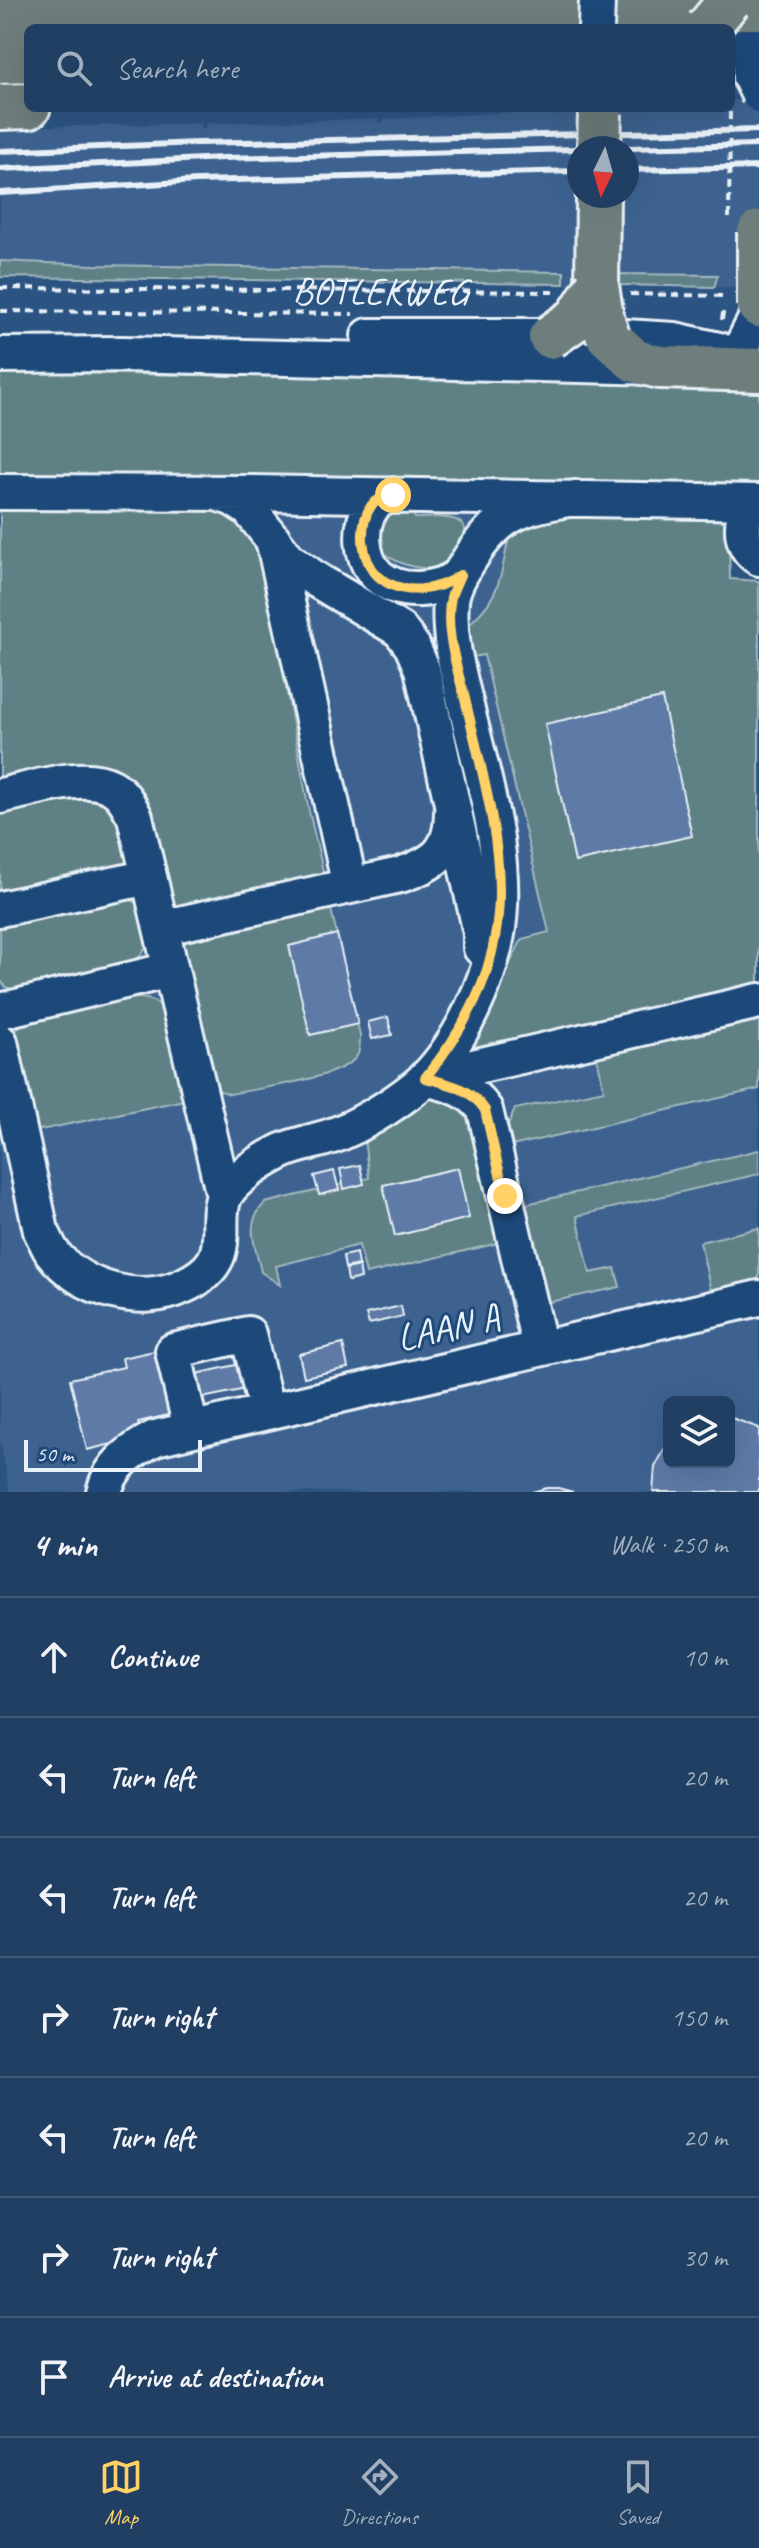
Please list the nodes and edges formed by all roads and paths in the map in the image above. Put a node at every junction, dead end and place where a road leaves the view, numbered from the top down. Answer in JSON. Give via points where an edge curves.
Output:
{"nodes":[{"id":1,"x":597,"y":0,"type":"edge"},
{"id":2,"x":730,"y":0,"type":"edge"},
{"id":3,"x":747,"y":0,"type":"edge"},
{"id":4,"x":759,"y":7,"type":"edge"},
{"id":5,"x":0,"y":17,"type":"edge"},
{"id":6,"x":596,"y":24,"type":"edge"},
{"id":7,"x":710,"y":24,"type":"edge"},
{"id":8,"x":24,"y":60,"type":"edge"},
{"id":9,"x":0,"y":61,"type":"edge"},
{"id":10,"x":759,"y":83,"type":"edge"},
{"id":11,"x":735,"y":84,"type":"edge"},
{"id":12,"x":759,"y":95,"type":"edge"},
{"id":13,"x":24,"y":106,"type":"edge"},
{"id":14,"x":0,"y":107,"type":"edge"},
{"id":15,"x":599,"y":112,"type":"edge"},
{"id":16,"x":730,"y":112,"type":"edge"},
{"id":17,"x":599,"y":136,"type":"edge"},
{"id":18,"x":599,"y":208,"type":"edge"},
{"id":19,"x":744,"y":223,"type":"edge"},
{"id":20,"x":0,"y":288,"type":"edge"},
{"id":21,"x":607,"y":290,"type":"junction"},
{"id":22,"x":554,"y":292,"type":"dead end"},
{"id":23,"x":734,"y":302,"type":"edge"},
{"id":24,"x":0,"y":333,"type":"edge"},
{"id":25,"x":608,"y":336,"type":"junction"},
{"id":26,"x":550,"y":337,"type":"junction"},
{"id":27,"x":0,"y":355,"type":"edge"},
{"id":28,"x":752,"y":359,"type":"edge"},
{"id":29,"x":660,"y":367,"type":"junction"},
{"id":30,"x":0,"y":492,"type":"edge"},
{"id":31,"x":215,"y":492,"type":"junction"},
{"id":32,"x":393,"y":495,"type":"junction"},
{"id":33,"x":575,"y":498,"type":"junction"},
{"id":34,"x":748,"y":502,"type":"edge"},
{"id":35,"x":273,"y":538,"type":"junction"},
{"id":36,"x":759,"y":558,"type":"edge"},
{"id":37,"x":460,"y":575,"type":"junction"},
{"id":38,"x":0,"y":796,"type":"edge"},
{"id":39,"x":451,"y":801,"type":"junction"},
{"id":40,"x":149,"y":877,"type":"junction"},
{"id":41,"x":350,"y":886,"type":"junction"},
{"id":42,"x":0,"y":909,"type":"edge"},
{"id":43,"x":161,"y":928,"type":"junction"},
{"id":44,"x":170,"y":970,"type":"junction"},
{"id":45,"x":482,"y":988,"type":"junction"},
{"id":46,"x":759,"y":1001,"type":"edge"},
{"id":47,"x":0,"y":1011,"type":"edge"},
{"id":48,"x":0,"y":1042,"type":"edge"},
{"id":49,"x":425,"y":1078,"type":"junction"},
{"id":50,"x":224,"y":1196,"type":"junction"},
{"id":51,"x":759,"y":1298,"type":"edge"},
{"id":52,"x":540,"y":1348,"type":"junction"},
{"id":53,"x":267,"y":1412,"type":"junction"},
{"id":54,"x":191,"y":1429,"type":"junction"},
{"id":55,"x":104,"y":1492,"type":"edge"}],
"edges":[{"from":1,"to":6,"type":"street","bridge":true},
{"from":2,"to":7,"type":"main road","bridge":true},
{"from":3,"to":12,"type":"street","bridge":true,"via":[[750,77]]},
{"from":4,"to":5,"type":"highway"},
{"from":8,"to":9,"type":"highway"},
{"from":10,"to":11,"type":"highway"},
{"from":13,"to":14,"type":"highway"},
{"from":15,"to":17,"type":"main road","bridge":true},
{"from":16,"to":19,"type":"path","bridge":true},
{"from":18,"to":21,"type":"main road"},
{"from":19,"to":23,"type":"main road","bridge":true},
{"from":20,"to":22,"type":"path","name":"BOTLEKWEG"},
{"from":21,"to":23,"type":"path"},
{"from":21,"to":25,"type":"main road","bridge":true,"via":[[602,318]]},
{"from":21,"to":26,"type":"main road","bridge":true},
{"from":23,"to":28,"type":"street","via":[[755,321]]},
{"from":24,"to":26,"type":"street","name":"BOTLEKWEG"},
{"from":25,"to":26,"type":"street","name":"BOTLEKWEG"},
{"from":25,"to":28,"type":"street","name":"BOTLEKWEG","via":[[675,340]]},
{"from":25,"to":29,"type":"main road","name":"BOTLEKWEG","via":[[635,361]]},
{"from":27,"to":29,"type":"street","name":"BOTLEKWEG"},
{"from":28,"to":29,"type":"main road","name":"BOTLEKWEG"},
{"from":30,"to":31,"type":"street"},
{"from":31,"to":32,"type":"street"},
{"from":31,"to":35,"type":"street","via":[[249,509]]},
{"from":32,"to":33,"type":"street"},
{"from":32,"to":37,"type":"street","via":[[372,505],[364,522],[368,564],[380,578],[400,587],[426,590]]},
{"from":33,"to":34,"type":"street"},
{"from":33,"to":37,"type":"street","via":[[529,506],[502,519]]},
{"from":34,"to":36,"type":"street","via":[[742,532]]},
{"from":35,"to":39,"type":"street","via":[[306,573],[400,630],[412,646],[422,669]]},
{"from":35,"to":41,"type":"street"},
{"from":37,"to":45,"type":"street","via":[[451,598],[450,636],[494,823],[499,879],[498,933]]},
{"from":38,"to":40,"type":"street","via":[[70,781],[112,787],[135,817]]},
{"from":39,"to":41,"type":"street","via":[[448,843],[439,855],[424,867]]},
{"from":39,"to":45,"type":"street","via":[[481,933]]},
{"from":40,"to":42,"type":"street"},
{"from":40,"to":43,"type":"street"},
{"from":41,"to":43,"type":"street"},
{"from":43,"to":44,"type":"street"},
{"from":44,"to":47,"type":"street"},
{"from":44,"to":50,"type":"street"},
{"from":45,"to":49,"type":"street","via":[[448,1050]]},
{"from":46,"to":49,"type":"street"},
{"from":48,"to":50,"type":"street","via":[[41,1231],[70,1269],[116,1292],[139,1295],[179,1288],[203,1276],[215,1261]]},
{"from":49,"to":50,"type":"street","via":[[340,1133],[282,1151],[243,1176]]},
{"from":49,"to":52,"type":"street","via":[[464,1089],[485,1110]]},
{"from":51,"to":52,"type":"street","name":"LAAN A"},
{"from":52,"to":53,"type":"street","name":"LAAN A"},
{"from":53,"to":54,"type":"street","name":"LAAN A"},
{"from":53,"to":54,"type":"street","via":[[248,1334],[233,1337],[173,1351]]},
{"from":54,"to":55,"type":"street","name":"LAAN A","via":[[132,1450],[115,1467]]}]}
